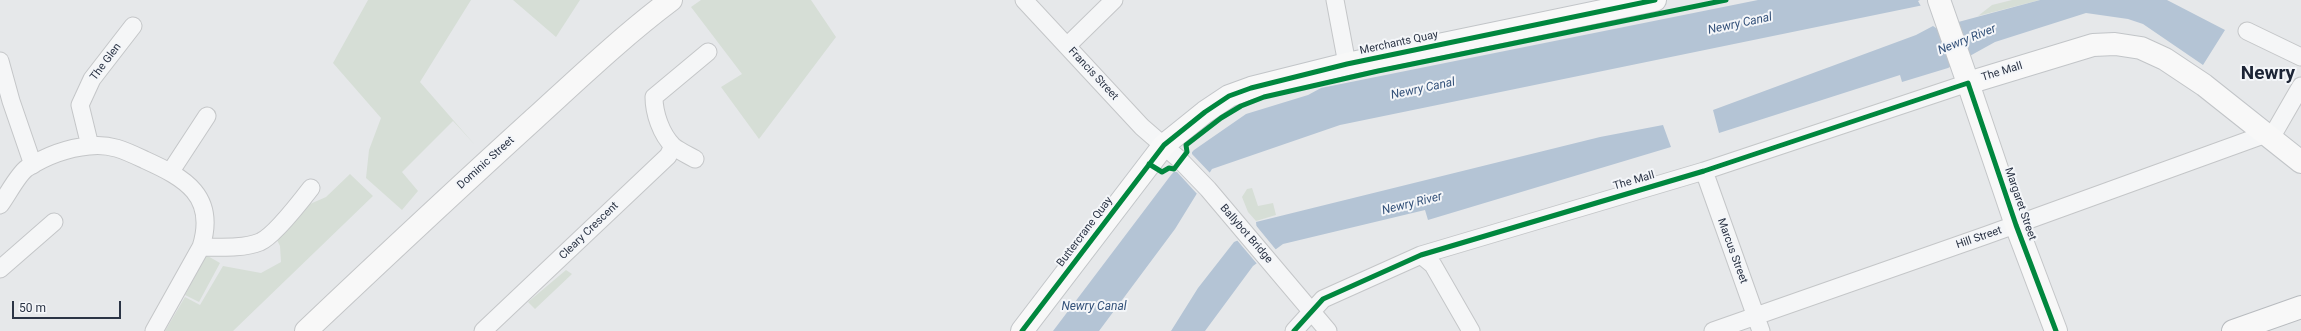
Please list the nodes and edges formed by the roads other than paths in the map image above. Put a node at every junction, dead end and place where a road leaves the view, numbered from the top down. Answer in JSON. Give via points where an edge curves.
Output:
{"nodes":[{"id":1,"x":671,"y":0,"type":"edge"},
{"id":2,"x":1024,"y":0,"type":"edge"},
{"id":3,"x":1114,"y":0,"type":"edge"},
{"id":4,"x":1335,"y":0,"type":"edge"},
{"id":5,"x":1655,"y":0,"type":"edge"},
{"id":6,"x":1942,"y":8,"type":"edge"},
{"id":7,"x":133,"y":26,"type":"dead end"},
{"id":8,"x":2248,"y":31,"type":"dead end"},
{"id":9,"x":1067,"y":46,"type":"junction"},
{"id":10,"x":708,"y":52,"type":"dead end"},
{"id":11,"x":2301,"y":57,"type":"edge"},
{"id":12,"x":0,"y":61,"type":"edge"},
{"id":13,"x":1348,"y":64,"type":"junction"},
{"id":14,"x":1965,"y":74,"type":"junction"},
{"id":15,"x":2301,"y":86,"type":"edge"},
{"id":16,"x":207,"y":116,"type":"dead end"},
{"id":17,"x":2272,"y":133,"type":"junction"},
{"id":18,"x":90,"y":146,"type":"junction"},
{"id":19,"x":673,"y":146,"type":"junction"},
{"id":20,"x":1171,"y":152,"type":"junction"},
{"id":21,"x":695,"y":159,"type":"dead end"},
{"id":22,"x":2301,"y":162,"type":"edge"},
{"id":23,"x":33,"y":165,"type":"junction"},
{"id":24,"x":171,"y":171,"type":"junction"},
{"id":25,"x":1704,"y":171,"type":"junction"},
{"id":26,"x":312,"y":188,"type":"dead end"},
{"id":27,"x":0,"y":205,"type":"edge"},
{"id":28,"x":54,"y":222,"type":"dead end"},
{"id":29,"x":2016,"y":225,"type":"junction"},
{"id":30,"x":201,"y":247,"type":"junction"},
{"id":31,"x":1421,"y":255,"type":"junction"},
{"id":32,"x":2,"y":264,"type":"edge"},
{"id":33,"x":2301,"y":307,"type":"edge"},
{"id":34,"x":1311,"y":311,"type":"junction"},
{"id":35,"x":1758,"y":323,"type":"edge"},
{"id":36,"x":154,"y":331,"type":"edge"},
{"id":37,"x":306,"y":331,"type":"edge"},
{"id":38,"x":483,"y":331,"type":"edge"},
{"id":39,"x":1022,"y":331,"type":"edge"},
{"id":40,"x":1294,"y":331,"type":"edge"},
{"id":41,"x":1328,"y":331,"type":"edge"},
{"id":42,"x":1471,"y":331,"type":"edge"},
{"id":43,"x":1712,"y":331,"type":"edge"},
{"id":44,"x":2056,"y":331,"type":"edge"},
{"id":45,"x":2233,"y":331,"type":"edge"}],
"edges":[{"from":1,"to":37,"type":"main road","name":"Dominic Street","via":[[609,51]]},
{"from":2,"to":9,"type":"street","name":"Francis Street"},
{"from":3,"to":9,"type":"street"},
{"from":4,"to":13,"type":"street"},
{"from":5,"to":13,"type":"main road","name":"Merchants Quay"},
{"from":6,"to":14,"type":"main road","name":"Margaret Street"},
{"from":7,"to":18,"type":"street","name":"The Glen","via":[[92,80],[80,105]]},
{"from":8,"to":11,"type":"street"},
{"from":9,"to":20,"type":"street","name":"Francis Street","via":[[1142,127]]},
{"from":10,"to":19,"type":"street","via":[[654,97],[654,109]]},
{"from":12,"to":23,"type":"street"},
{"from":13,"to":20,"type":"main road","name":"Merchants Quay","via":[[1251,88],[1229,96],[1204,112]]},
{"from":14,"to":17,"type":"main road","name":"The Mall","via":[[2093,45],[2115,44],[2141,48],[2204,85]]},
{"from":14,"to":25,"type":"street","name":"The Mall"},
{"from":14,"to":29,"type":"main road","name":"Margaret Street"},
{"from":15,"to":17,"type":"street"},
{"from":16,"to":24,"type":"street"},
{"from":17,"to":22,"type":"main road","name":"The Mall"},
{"from":17,"to":29,"type":"street","name":"Hill Street"},
{"from":18,"to":23,"type":"street","via":[[51,154]]},
{"from":18,"to":24,"type":"street","via":[[116,147]]},
{"from":19,"to":21,"type":"street"},
{"from":19,"to":38,"type":"street","name":"Cleary Crescent","via":[[668,156]]},
{"from":20,"to":34,"type":"street","name":"Ballybot Bridge","via":[[1208,189]]},
{"from":20,"to":39,"type":"main road","name":"Buttercrane Quay"},
{"from":23,"to":27,"type":"street","via":[[25,169]]},
{"from":24,"to":30,"type":"street","via":[[198,197],[206,216],[205,235]]},
{"from":25,"to":31,"type":"street","name":"The Mall"},
{"from":25,"to":35,"type":"street","name":"Marcus Street"},
{"from":26,"to":30,"type":"street","via":[[289,216],[261,241],[232,247]]},
{"from":28,"to":32,"type":"street"},
{"from":29,"to":35,"type":"street","name":"Hill Street"},
{"from":29,"to":44,"type":"main road","name":"Margaret Street"},
{"from":30,"to":36,"type":"street"},
{"from":31,"to":34,"type":"street","name":"The Mall","via":[[1322,299]]},
{"from":31,"to":42,"type":"street","via":[[1433,265]]},
{"from":33,"to":45,"type":"main road"},
{"from":34,"to":40,"type":"street","name":"The Mall"},
{"from":34,"to":41,"type":"street","name":"Ballybot Bridge"},
{"from":35,"to":43,"type":"street","name":"Hill Street"}]}
